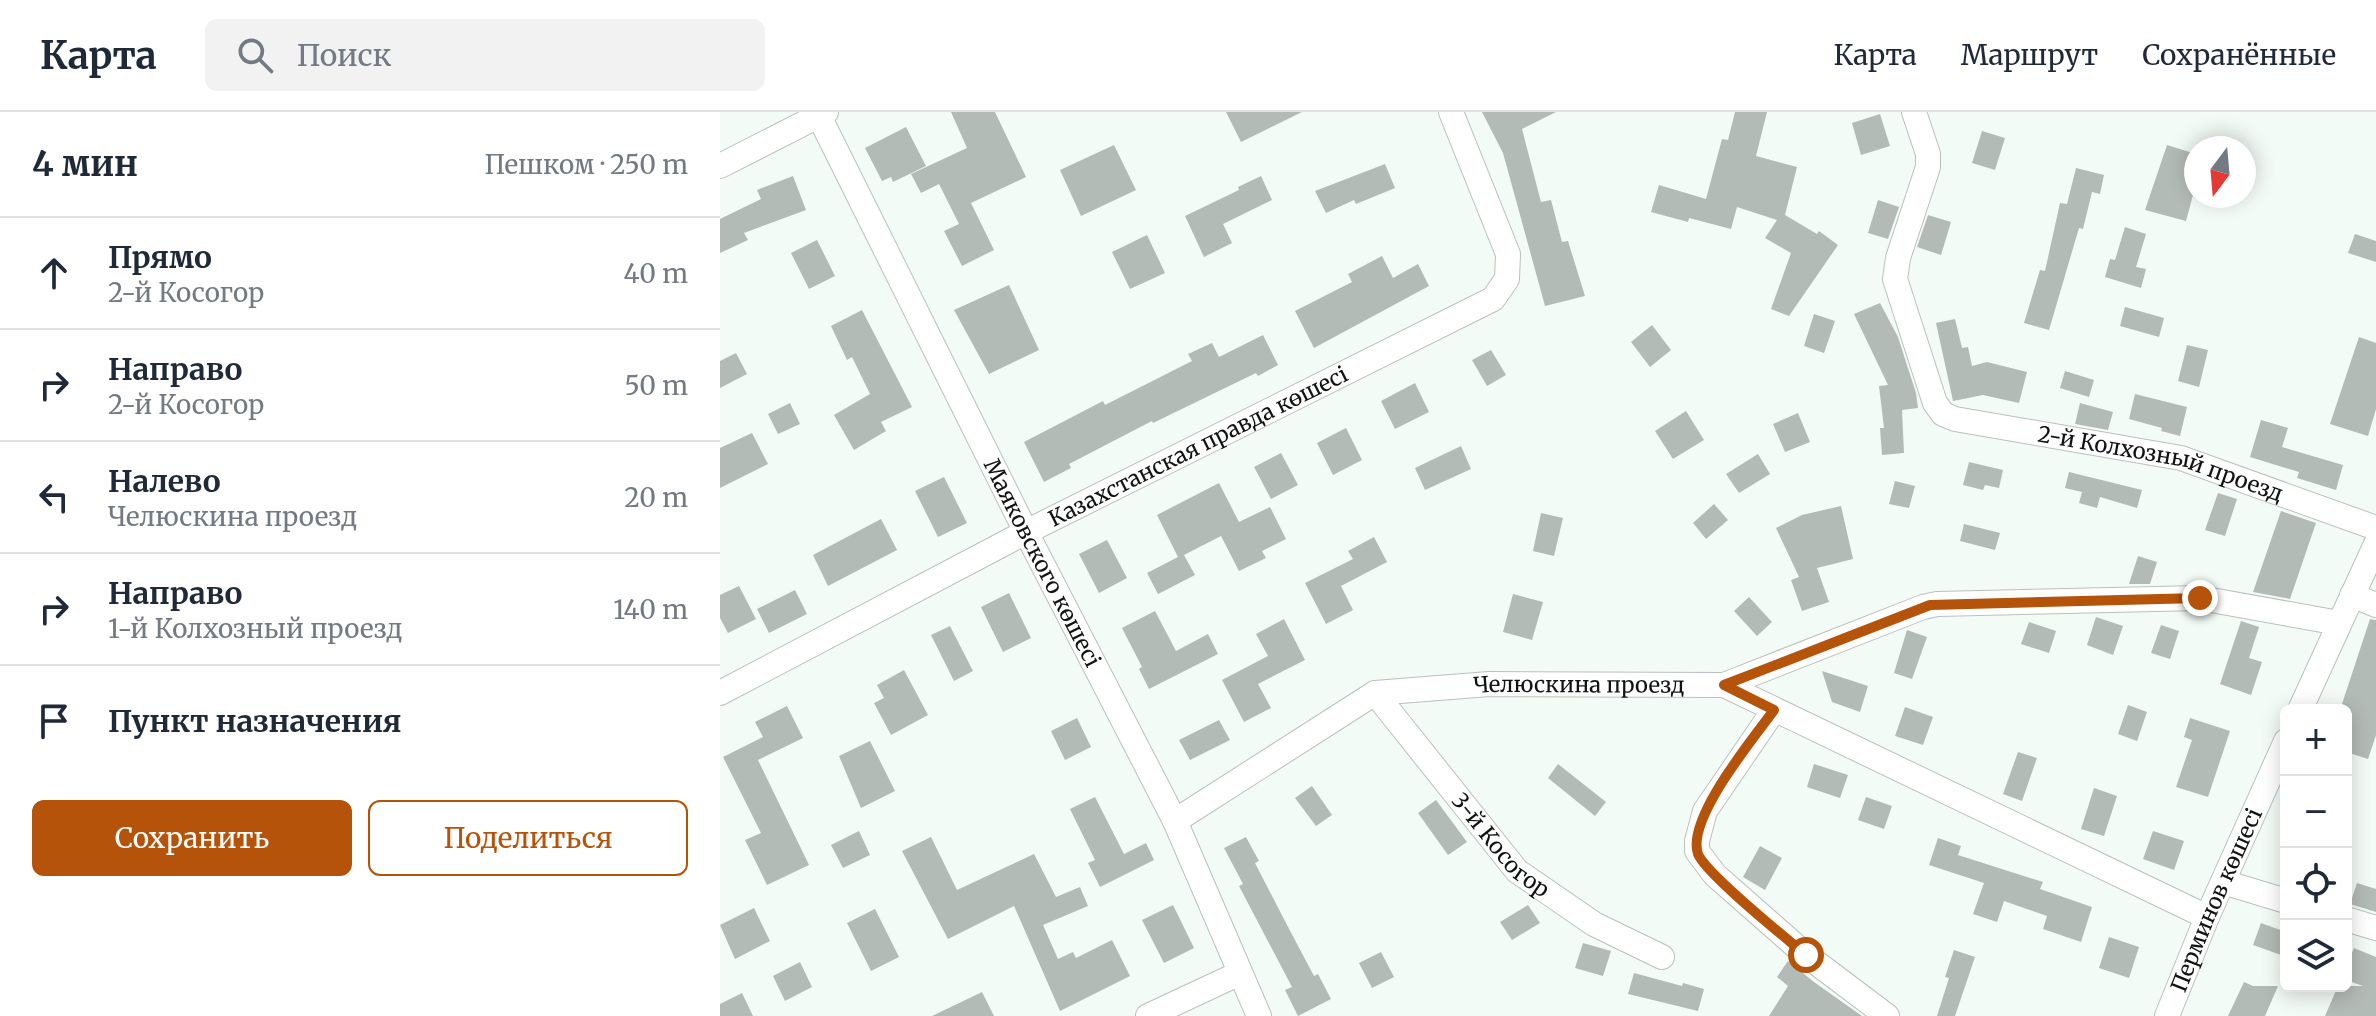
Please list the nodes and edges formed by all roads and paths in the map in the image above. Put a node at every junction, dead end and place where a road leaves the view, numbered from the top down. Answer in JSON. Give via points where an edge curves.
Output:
{"nodes":[{"id":1,"x":1451,"y":112,"type":"edge"},
{"id":2,"x":1914,"y":112,"type":"edge"},
{"id":3,"x":821,"y":113,"type":"edge"},
{"id":4,"x":720,"y":166,"type":"edge"},
{"id":5,"x":2376,"y":528,"type":"edge"},
{"id":6,"x":1026,"y":532,"type":"junction"},
{"id":7,"x":2376,"y":544,"type":"edge"},
{"id":8,"x":2352,"y":595,"type":"junction"},
{"id":9,"x":2376,"y":605,"type":"edge"},
{"id":10,"x":2339,"y":623,"type":"junction"},
{"id":11,"x":1724,"y":685,"type":"junction"},
{"id":12,"x":720,"y":693,"type":"edge"},
{"id":13,"x":1375,"y":693,"type":"junction"},
{"id":14,"x":2303,"y":704,"type":"edge"},
{"id":15,"x":1774,"y":710,"type":"junction"},
{"id":16,"x":2280,"y":754,"type":"edge"},
{"id":17,"x":1175,"y":821,"type":"junction"},
{"id":18,"x":2223,"y":882,"type":"junction"},
{"id":19,"x":2280,"y":899,"type":"edge"},
{"id":20,"x":2207,"y":917,"type":"junction"},
{"id":21,"x":2349,"y":920,"type":"edge"},
{"id":22,"x":2376,"y":928,"type":"edge"},
{"id":23,"x":1662,"y":957,"type":"dead end"},
{"id":24,"x":1240,"y":973,"type":"junction"},
{"id":25,"x":1148,"y":1016,"type":"edge"},
{"id":26,"x":1259,"y":1016,"type":"edge"},
{"id":27,"x":1887,"y":1016,"type":"edge"},
{"id":28,"x":2167,"y":1016,"type":"edge"}],
"edges":[{"from":1,"to":6,"type":"street","name":"Казахстанская правда көшесі","via":[[1508,254],[1509,272],[1493,299]]},
{"from":2,"to":5,"type":"street","name":"2-й Колхозный проезд","via":[[1928,167],[1895,279],[1943,414],[2181,458]]},
{"from":3,"to":4,"type":"street"},
{"from":3,"to":6,"type":"street","name":"Маяковского көшесі"},
{"from":6,"to":12,"type":"street","name":"Казахстанская правда көшесі"},
{"from":6,"to":17,"type":"street","name":"Маяковского көшесі"},
{"from":7,"to":8,"type":"street"},
{"from":8,"to":9,"type":"street"},
{"from":8,"to":10,"type":"street"},
{"from":10,"to":11,"type":"street","via":[[2200,598],[1937,604]]},
{"from":10,"to":14,"type":"street"},
{"from":11,"to":13,"type":"street","name":"Челюскина проезд","via":[[1489,684]]},
{"from":11,"to":15,"type":"street","name":"Челюскина проезд"},
{"from":13,"to":17,"type":"street","name":"Челюскина проезд"},
{"from":13,"to":23,"type":"street","name":"3-й Косогор","via":[[1517,871],[1594,924]]},
{"from":15,"to":20,"type":"street","name":"Челюскина проезд"},
{"from":15,"to":27,"type":"street","via":[[1705,811],[1697,851],[1715,875],[1806,955]]},
{"from":16,"to":18,"type":"street","name":"Перминов көшесі"},
{"from":17,"to":24,"type":"street","name":"Маяковского көшесі"},
{"from":18,"to":19,"type":"street"},
{"from":18,"to":20,"type":"street","name":"Перминов көшесі"},
{"from":20,"to":28,"type":"street","name":"Перминов көшесі"},
{"from":21,"to":22,"type":"street"},
{"from":24,"to":25,"type":"street"},
{"from":24,"to":26,"type":"street","name":"Маяковского көшесі"}]}
